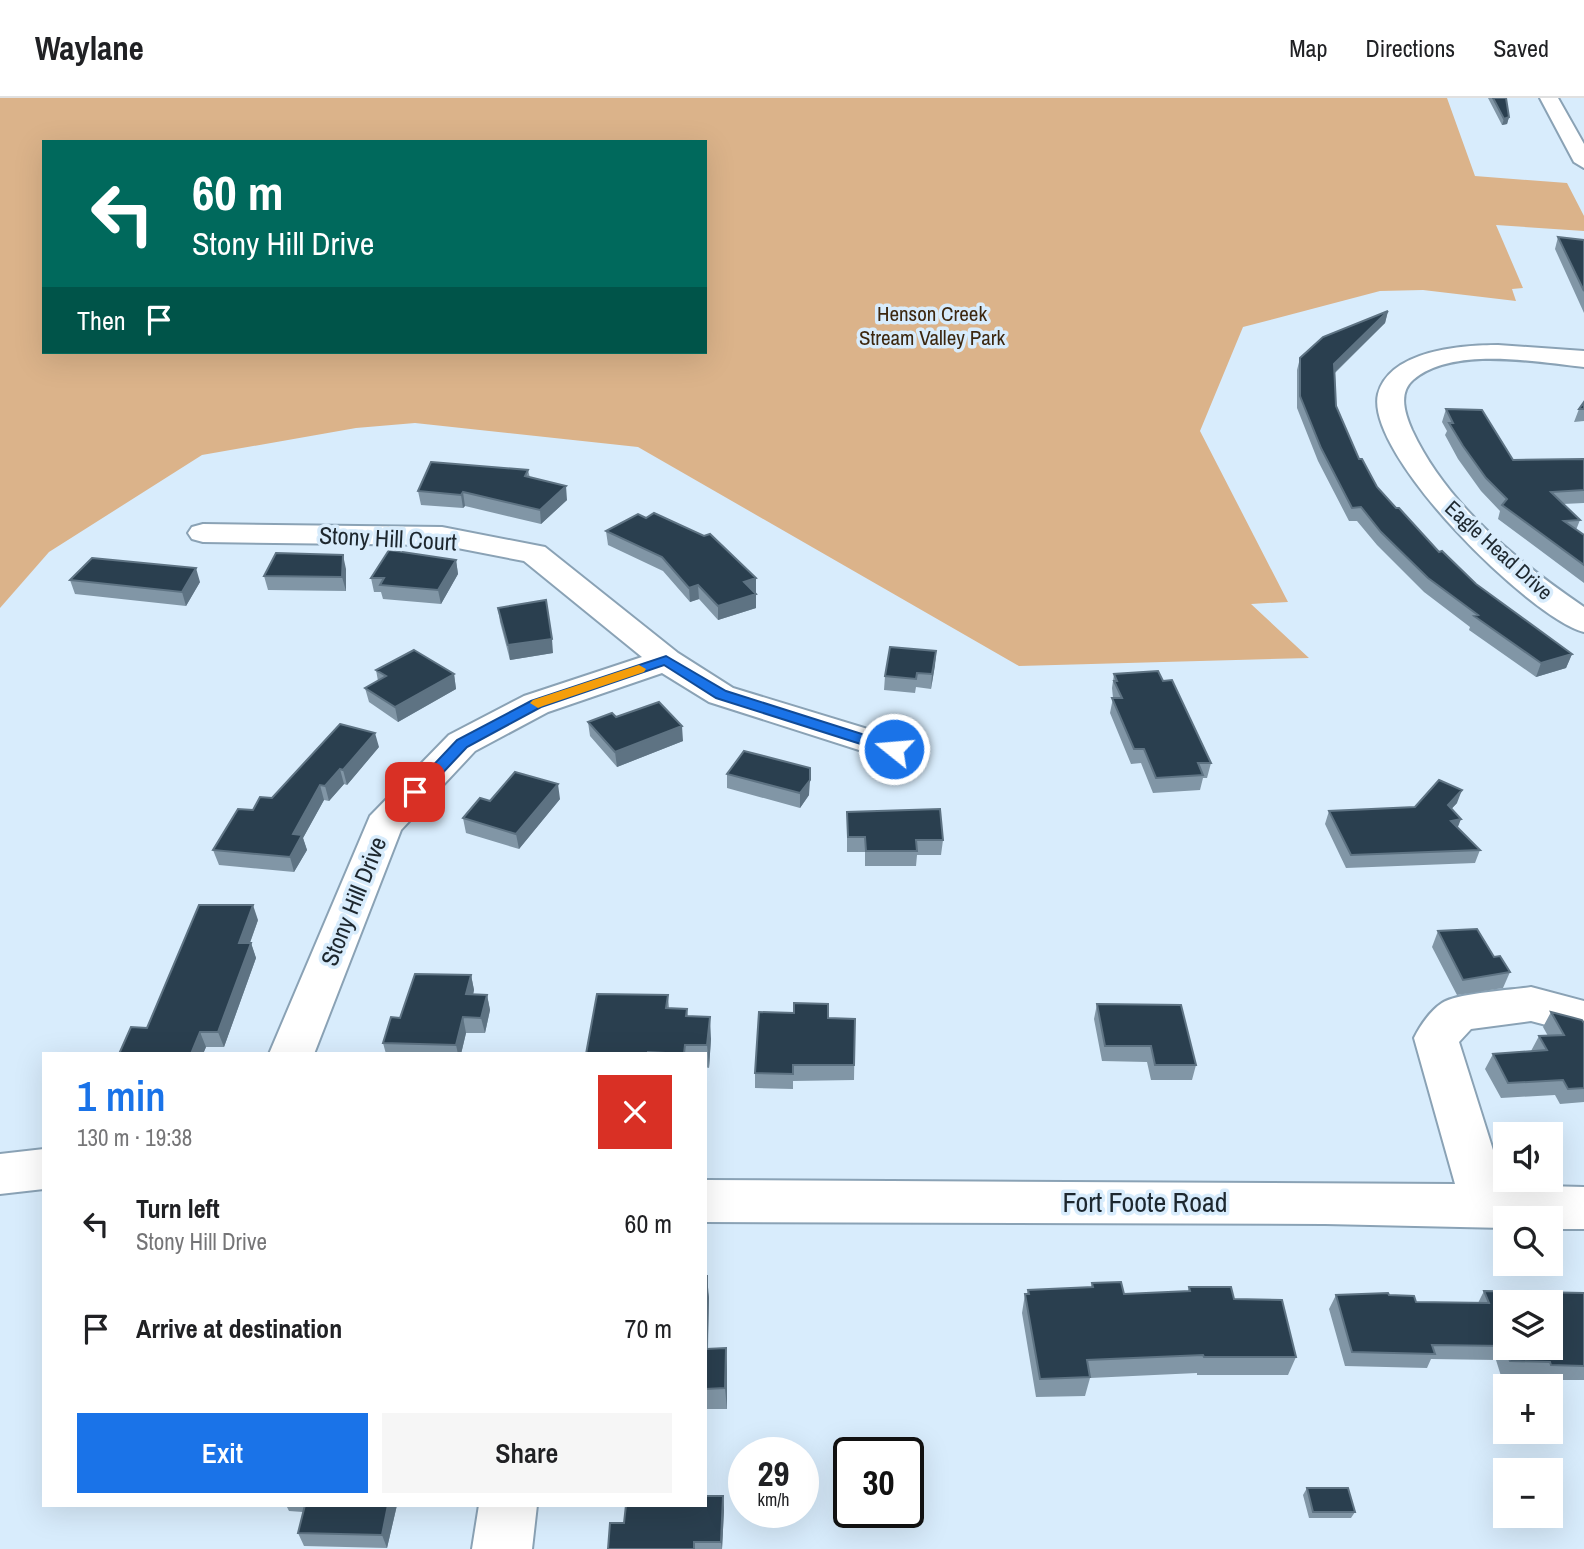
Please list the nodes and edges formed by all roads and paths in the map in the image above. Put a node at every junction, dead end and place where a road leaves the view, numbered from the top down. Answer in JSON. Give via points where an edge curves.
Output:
{"nodes":[{"id":1,"x":1549,"y":98,"type":"edge"},
{"id":2,"x":1584,"y":162,"type":"edge"},
{"id":3,"x":1584,"y":359,"type":"edge"},
{"id":4,"x":203,"y":533,"type":"dead end"},
{"id":5,"x":1584,"y":622,"type":"edge"},
{"id":6,"x":666,"y":660,"type":"junction"},
{"id":7,"x":894,"y":749,"type":"dead end"},
{"id":8,"x":1584,"y":1018,"type":"edge"},
{"id":9,"x":292,"y":1052,"type":"edge"},
{"id":10,"x":42,"y":1169,"type":"edge"},
{"id":11,"x":0,"y":1174,"type":"edge"},
{"id":12,"x":707,"y":1201,"type":"edge"},
{"id":13,"x":1486,"y":1206,"type":"junction"},
{"id":14,"x":1584,"y":1208,"type":"edge"},
{"id":15,"x":508,"y":1507,"type":"edge"},
{"id":16,"x":502,"y":1549,"type":"edge"}],
"edges":[{"from":1,"to":2,"type":"street"},
{"from":3,"to":5,"type":"street","name":"Eagle Head Drive","via":[[1494,353],[1441,358],[1405,374],[1393,387],[1389,401],[1395,424],[1420,471],[1443,500],[1491,548]]},
{"from":4,"to":6,"type":"street","name":"Stony Hill Court","via":[[442,536],[534,554]]},
{"from":6,"to":7,"type":"street","name":"Stony Hill Court","via":[[721,695]]},
{"from":6,"to":9,"type":"street","name":"Stony Hill Drive","via":[[536,704],[462,743],[384,825]]},
{"from":8,"to":13,"type":"street","via":[[1531,1004],[1458,1014],[1436,1038]]},
{"from":10,"to":11,"type":"street"},
{"from":12,"to":13,"type":"street","name":"Fort Foote Road"},
{"from":13,"to":14,"type":"street","name":"Fort Foote Road"},
{"from":15,"to":16,"type":"street"}]}
